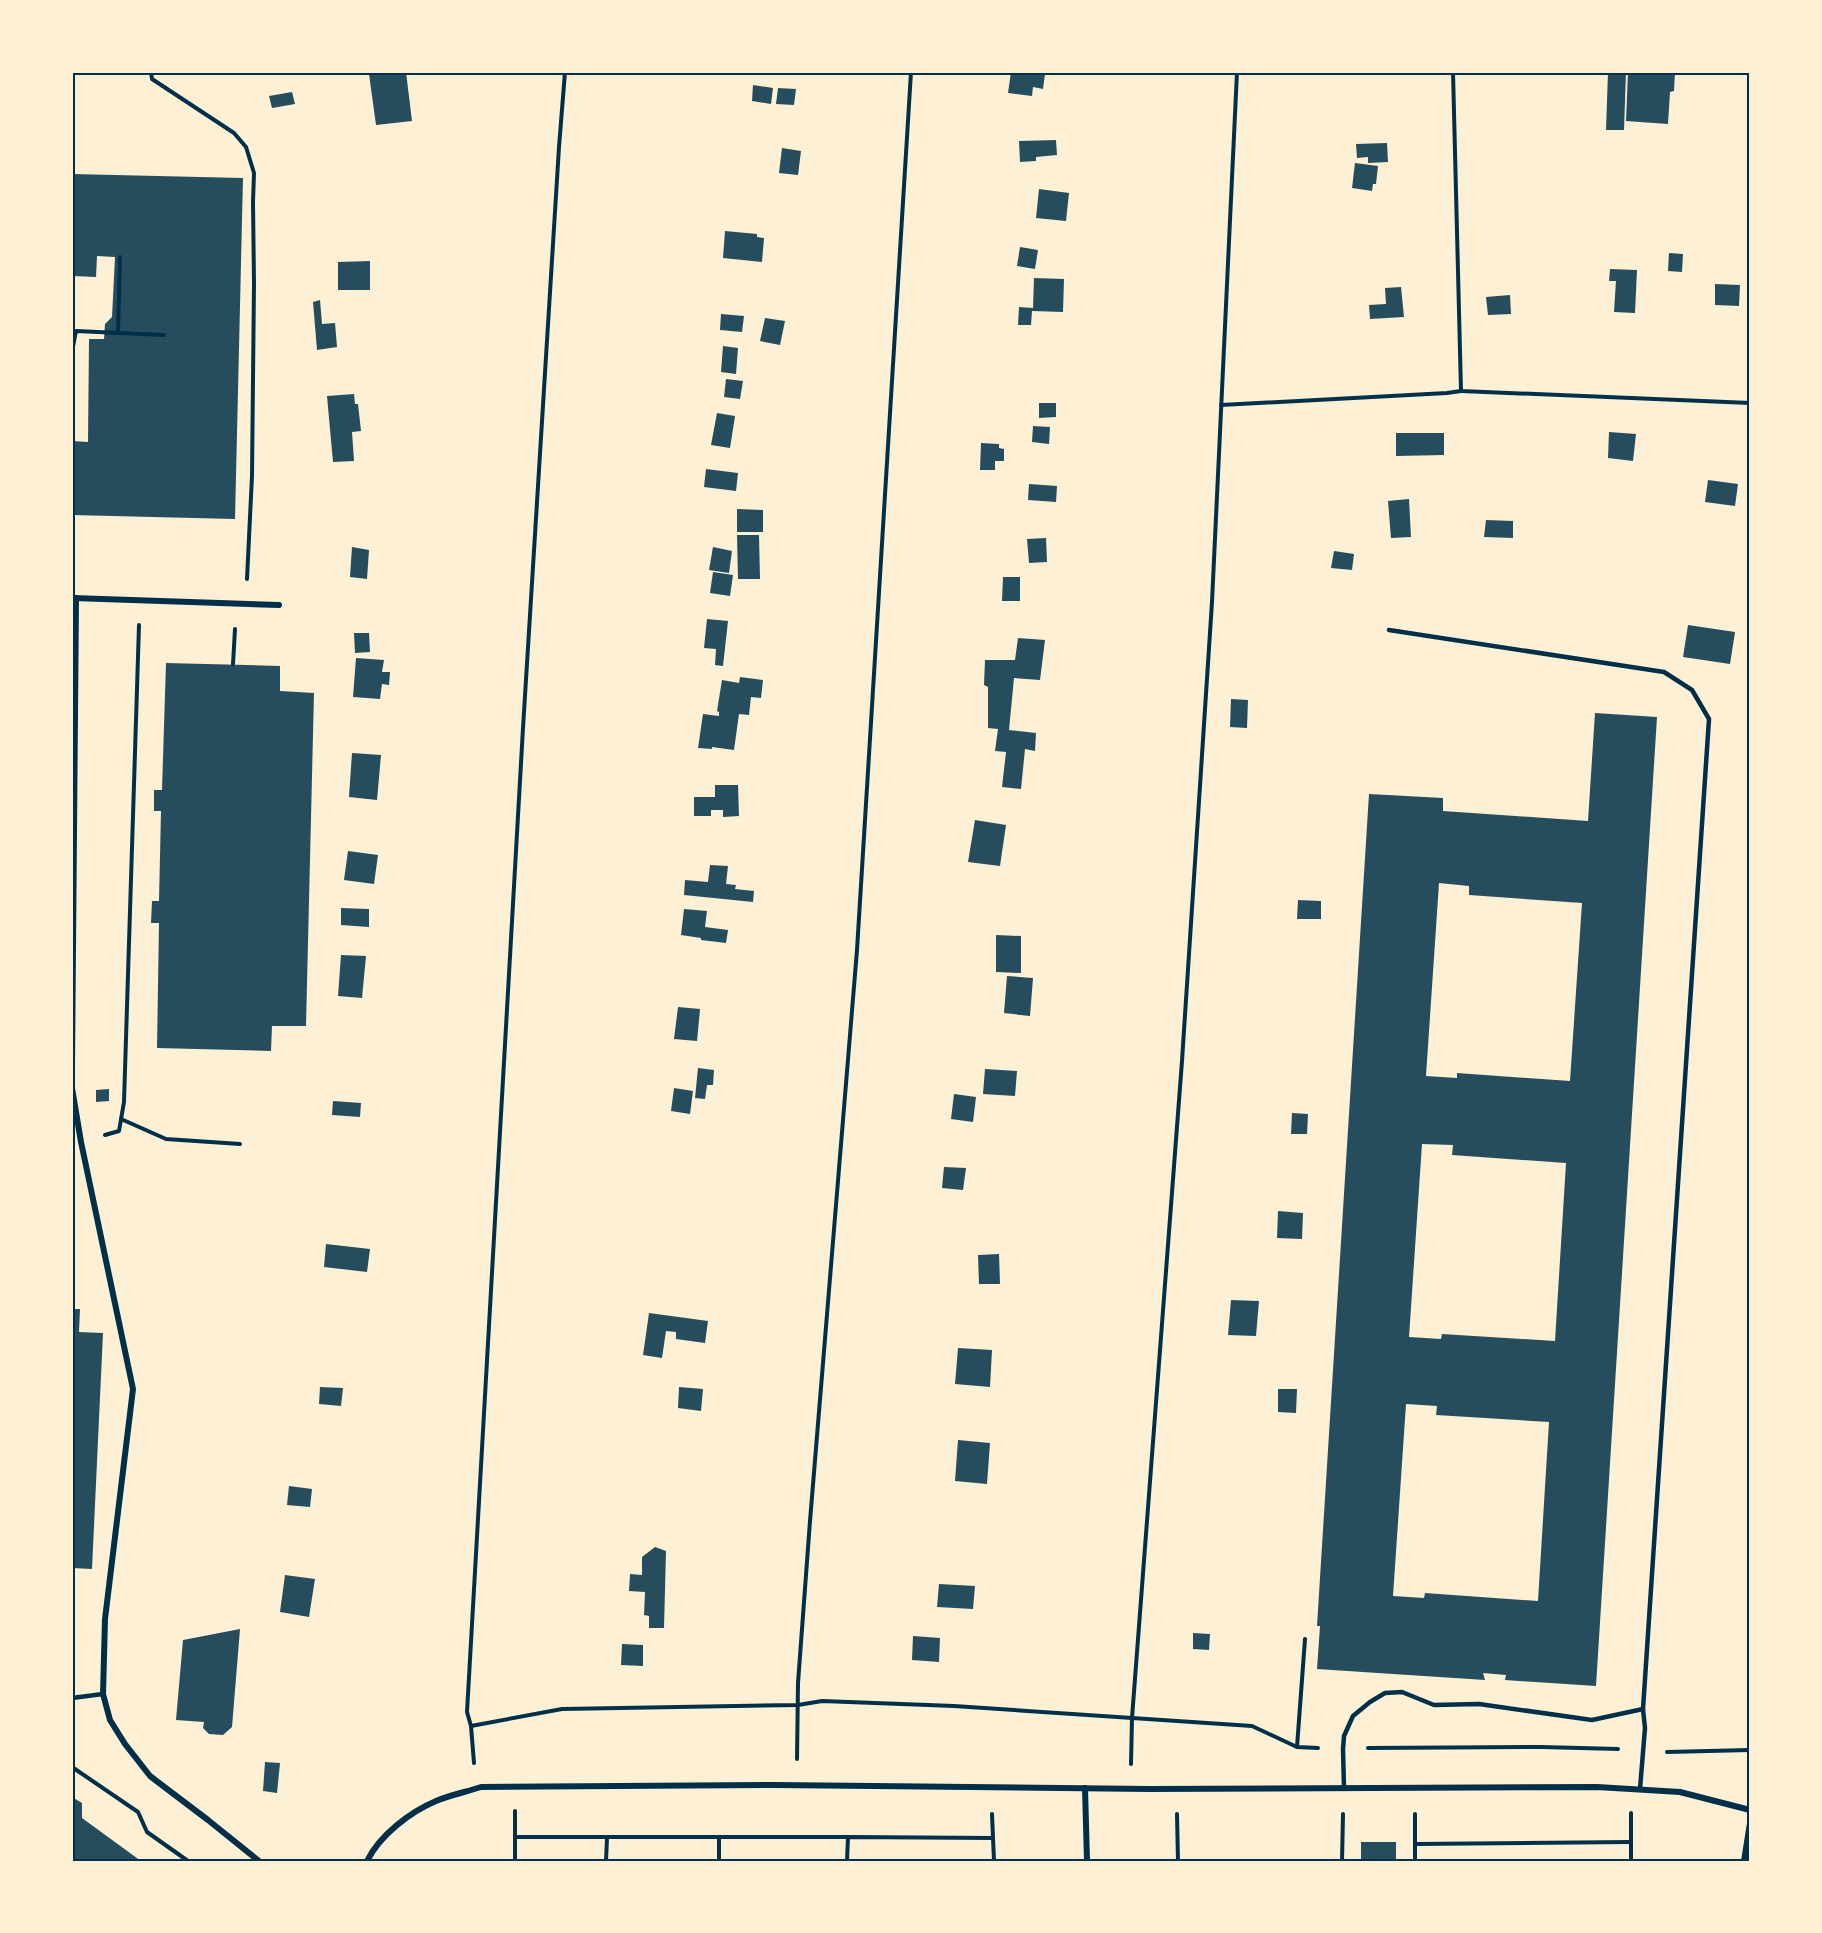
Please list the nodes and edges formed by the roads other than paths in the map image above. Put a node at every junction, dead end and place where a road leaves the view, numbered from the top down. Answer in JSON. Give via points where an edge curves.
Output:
{"nodes":[{"id":1,"x":74,"y":598,"type":"edge"},
{"id":2,"x":279,"y":605,"type":"dead end"},
{"id":3,"x":1389,"y":630,"type":"dead end"},
{"id":4,"x":72,"y":1065,"type":"edge"},
{"id":5,"x":72,"y":1088,"type":"edge"},
{"id":6,"x":103,"y":1695,"type":"junction"},
{"id":7,"x":72,"y":1698,"type":"edge"},
{"id":8,"x":1643,"y":1709,"type":"junction"},
{"id":9,"x":1085,"y":1788,"type":"junction"},
{"id":10,"x":1344,"y":1788,"type":"junction"},
{"id":11,"x":1640,"y":1789,"type":"junction"},
{"id":12,"x":1750,"y":1810,"type":"edge"},
{"id":13,"x":1750,"y":1823,"type":"edge"},
{"id":14,"x":258,"y":1861,"type":"edge"},
{"id":15,"x":367,"y":1861,"type":"edge"},
{"id":16,"x":1087,"y":1861,"type":"edge"},
{"id":17,"x":1744,"y":1861,"type":"edge"}],
"edges":[{"from":1,"to":2,"type":"street"},
{"from":1,"to":4,"type":"street"},
{"from":3,"to":8,"type":"lane","via":[[1664,672],[1692,690],[1709,719]]},
{"from":5,"to":6,"type":"street","via":[[133,1389],[105,1619]]},
{"from":6,"to":7,"type":"lane"},
{"from":6,"to":14,"type":"street","via":[[110,1720],[150,1776]]},
{"from":8,"to":10,"type":"lane","via":[[1592,1720],[1479,1704],[1434,1705],[1402,1692],[1385,1693],[1353,1716],[1344,1736]]},
{"from":8,"to":11,"type":"lane"},
{"from":9,"to":10,"type":"street"},
{"from":9,"to":15,"type":"street","via":[[481,1787],[420,1809],[382,1840]]},
{"from":9,"to":16,"type":"street"},
{"from":10,"to":11,"type":"street"},
{"from":11,"to":12,"type":"street","via":[[1680,1792]]},
{"from":13,"to":17,"type":"street"}]}
